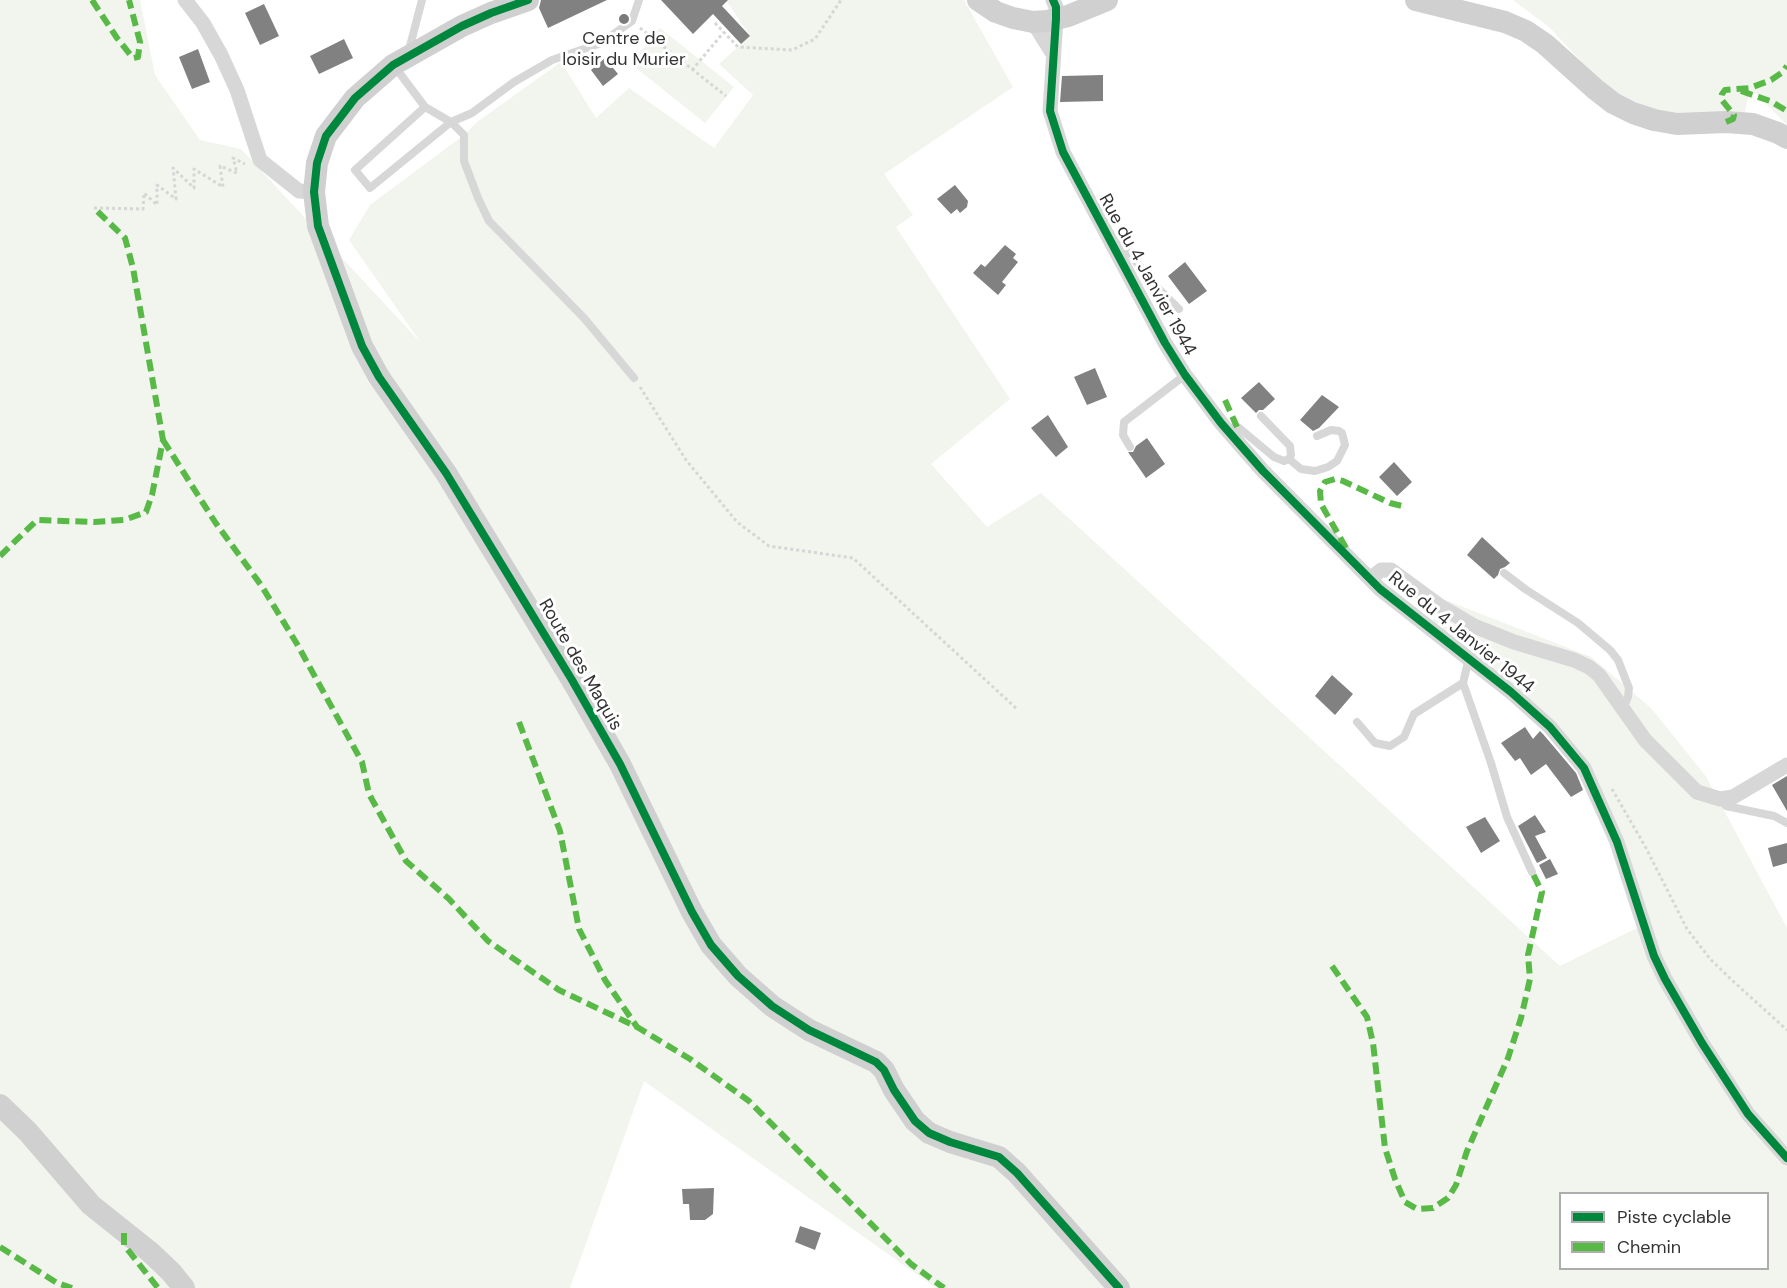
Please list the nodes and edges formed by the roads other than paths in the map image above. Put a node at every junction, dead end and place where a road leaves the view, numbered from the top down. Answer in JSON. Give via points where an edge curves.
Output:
{"nodes":[{"id":1,"x":185,"y":0,"type":"edge"},
{"id":2,"x":422,"y":0,"type":"edge"},
{"id":3,"x":528,"y":0,"type":"edge"},
{"id":4,"x":639,"y":0,"type":"edge"},
{"id":5,"x":978,"y":0,"type":"edge"},
{"id":6,"x":1107,"y":0,"type":"edge"},
{"id":7,"x":1416,"y":0,"type":"edge"},
{"id":8,"x":1054,"y":10,"type":"edge"},
{"id":9,"x":1033,"y":22,"type":"junction"},
{"id":10,"x":1053,"y":54,"type":"junction"},
{"id":11,"x":400,"y":61,"type":"junction"},
{"id":12,"x":425,"y":106,"type":"junction"},
{"id":13,"x":451,"y":122,"type":"junction"},
{"id":14,"x":1787,"y":138,"type":"edge"},
{"id":15,"x":314,"y":192,"type":"junction"},
{"id":16,"x":1109,"y":238,"type":"junction"},
{"id":17,"x":1179,"y":309,"type":"dead end"},
{"id":18,"x":1185,"y":375,"type":"junction"},
{"id":19,"x":634,"y":378,"type":"road end"},
{"id":20,"x":1262,"y":416,"type":"dead end"},
{"id":21,"x":1229,"y":432,"type":"junction"},
{"id":22,"x":1317,"y":436,"type":"dead end"},
{"id":23,"x":1130,"y":447,"type":"dead end"},
{"id":24,"x":1290,"y":459,"type":"junction"},
{"id":25,"x":1504,"y":573,"type":"dead end"},
{"id":26,"x":1371,"y":578,"type":"junction"},
{"id":27,"x":1468,"y":658,"type":"junction"},
{"id":28,"x":1463,"y":683,"type":"junction"},
{"id":29,"x":1622,"y":710,"type":"junction"},
{"id":30,"x":1357,"y":722,"type":"dead end"},
{"id":31,"x":1787,"y":765,"type":"edge"},
{"id":32,"x":1720,"y":800,"type":"junction"},
{"id":33,"x":1786,"y":821,"type":"edge"},
{"id":34,"x":1532,"y":872,"type":"dead end"},
{"id":35,"x":0,"y":1105,"type":"edge"},
{"id":36,"x":1787,"y":1158,"type":"edge"},
{"id":37,"x":184,"y":1288,"type":"edge"},
{"id":38,"x":1119,"y":1288,"type":"edge"}],
"edges":[{"from":1,"to":15,"type":"street","via":[[221,55],[260,160],[299,191]]},
{"from":2,"to":11,"type":"lane"},
{"from":3,"to":11,"type":"street","name":"Route des Maquis","via":[[462,26]]},
{"from":4,"to":13,"type":"lane","via":[[632,21],[601,43],[552,60],[472,113]]},
{"from":5,"to":9,"type":"street","via":[[996,12]]},
{"from":6,"to":8,"type":"street","via":[[1081,12]]},
{"from":7,"to":14,"type":"street","via":[[1526,31],[1594,89],[1633,113],[1677,124],[1752,124]]},
{"from":8,"to":9,"type":"street"},
{"from":8,"to":10,"type":"street","name":"Rue du 4 Janvier 1944"},
{"from":9,"to":10,"type":"street"},
{"from":10,"to":16,"type":"street","name":"Rue du 4 Janvier 1944","via":[[1050,111],[1063,152]]},
{"from":11,"to":12,"type":"lane"},
{"from":11,"to":15,"type":"street","name":"Route des Maquis","via":[[355,98],[326,136],[317,163]]},
{"from":12,"to":13,"type":"lane"},
{"from":12,"to":13,"type":"lane","via":[[355,170],[370,188]]},
{"from":13,"to":19,"type":"lane","via":[[464,135],[465,161],[489,221],[584,318]]},
{"from":15,"to":38,"type":"street","name":"Route des Maquis","via":[[318,225],[362,346],[446,473],[572,680],[620,764],[711,945],[772,1006],[809,1030],[876,1062],[915,1121],[929,1134],[999,1157]]},
{"from":16,"to":17,"type":"lane","via":[[1126,249]]},
{"from":16,"to":18,"type":"street","name":"Rue du 4 Janvier 1944"},
{"from":18,"to":21,"type":"street","name":"Rue du 4 Janvier 1944"},
{"from":18,"to":23,"type":"lane","via":[[1126,419],[1122,430]]},
{"from":20,"to":24,"type":"lane","via":[[1290,446]]},
{"from":21,"to":24,"type":"lane","via":[[1238,427],[1274,457]]},
{"from":21,"to":26,"type":"street","name":"Rue du 4 Janvier 1944"},
{"from":22,"to":24,"type":"lane","via":[[1331,430],[1342,433],[1345,445],[1337,461],[1315,471],[1301,469]]},
{"from":25,"to":29,"type":"lane","via":[[1578,622],[1610,650],[1629,688]]},
{"from":26,"to":27,"type":"street","name":"Rue du 4 Janvier 1944","via":[[1389,597]]},
{"from":26,"to":29,"type":"street","via":[[1381,570],[1391,570],[1474,626],[1584,664],[1599,675]]},
{"from":27,"to":28,"type":"lane"},
{"from":27,"to":36,"type":"street","name":"Rue du 4 Janvier 1944","via":[[1550,727],[1584,768],[1617,842],[1665,979],[1748,1114]]},
{"from":28,"to":30,"type":"lane","via":[[1414,714],[1404,737],[1390,746],[1375,743]]},
{"from":28,"to":34,"type":"lane","via":[[1507,817]]},
{"from":29,"to":32,"type":"street","via":[[1645,740],[1697,792]]},
{"from":31,"to":32,"type":"street","via":[[1733,797]]},
{"from":32,"to":33,"type":"lane","via":[[1726,806]]},
{"from":35,"to":37,"type":"street","via":[[91,1205],[150,1252]]}]}
